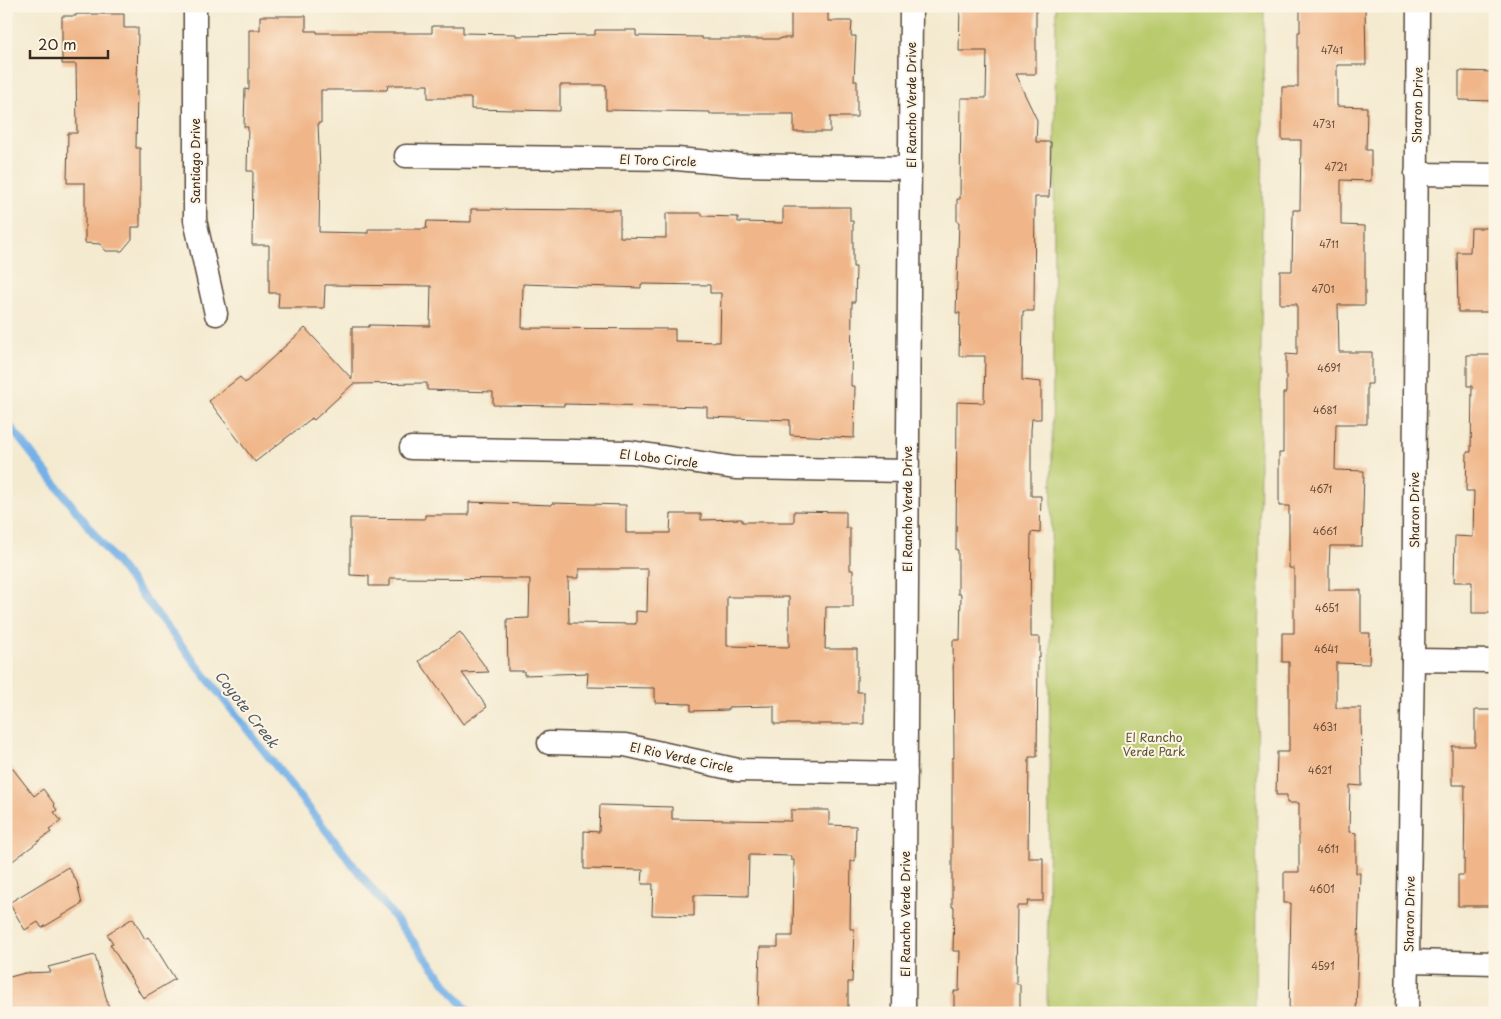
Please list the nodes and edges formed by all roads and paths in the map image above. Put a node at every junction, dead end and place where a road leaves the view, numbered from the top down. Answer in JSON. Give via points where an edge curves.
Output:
{"nodes":[{"id":1,"x":195,"y":6,"type":"edge"},
{"id":2,"x":911,"y":6,"type":"edge"},
{"id":3,"x":1418,"y":6,"type":"edge"},
{"id":4,"x":406,"y":156,"type":"dead end"},
{"id":5,"x":910,"y":168,"type":"junction"},
{"id":6,"x":1416,"y":174,"type":"junction"},
{"id":7,"x":1495,"y":175,"type":"edge"},
{"id":8,"x":216,"y":314,"type":"dead end"},
{"id":9,"x":412,"y":448,"type":"dead end"},
{"id":10,"x":907,"y":471,"type":"junction"},
{"id":11,"x":1413,"y":660,"type":"junction"},
{"id":12,"x":1495,"y":661,"type":"edge"},
{"id":13,"x":549,"y":743,"type":"dead end"},
{"id":14,"x":906,"y":773,"type":"junction"},
{"id":15,"x":1408,"y":961,"type":"junction"},
{"id":16,"x":1495,"y":963,"type":"edge"},
{"id":17,"x":904,"y":1013,"type":"edge"},
{"id":18,"x":1407,"y":1013,"type":"edge"}],
"edges":[{"from":1,"to":8,"type":"street","name":"Santiago Drive","via":[[195,220]]},
{"from":2,"to":5,"type":"street","name":"El Rancho Verde Drive"},
{"from":3,"to":6,"type":"street","name":"Sharon Drive"},
{"from":4,"to":5,"type":"street","name":"El Toro Circle","via":[[677,159],[742,165]]},
{"from":5,"to":10,"type":"street","name":"El Rancho Verde Drive"},
{"from":6,"to":7,"type":"street"},
{"from":6,"to":11,"type":"street","name":"Sharon Drive"},
{"from":9,"to":10,"type":"street","name":"El Lobo Circle","via":[[630,452],[735,468]]},
{"from":10,"to":14,"type":"street","name":"El Rancho Verde Drive"},
{"from":11,"to":12,"type":"street"},
{"from":11,"to":15,"type":"street","name":"Sharon Drive"},
{"from":13,"to":14,"type":"street","name":"El Rio Verde Circle","via":[[624,745],[738,770]]},
{"from":14,"to":17,"type":"street","name":"El Rancho Verde Drive"},
{"from":15,"to":16,"type":"street"},
{"from":15,"to":18,"type":"street","name":"Sharon Drive"}]}
